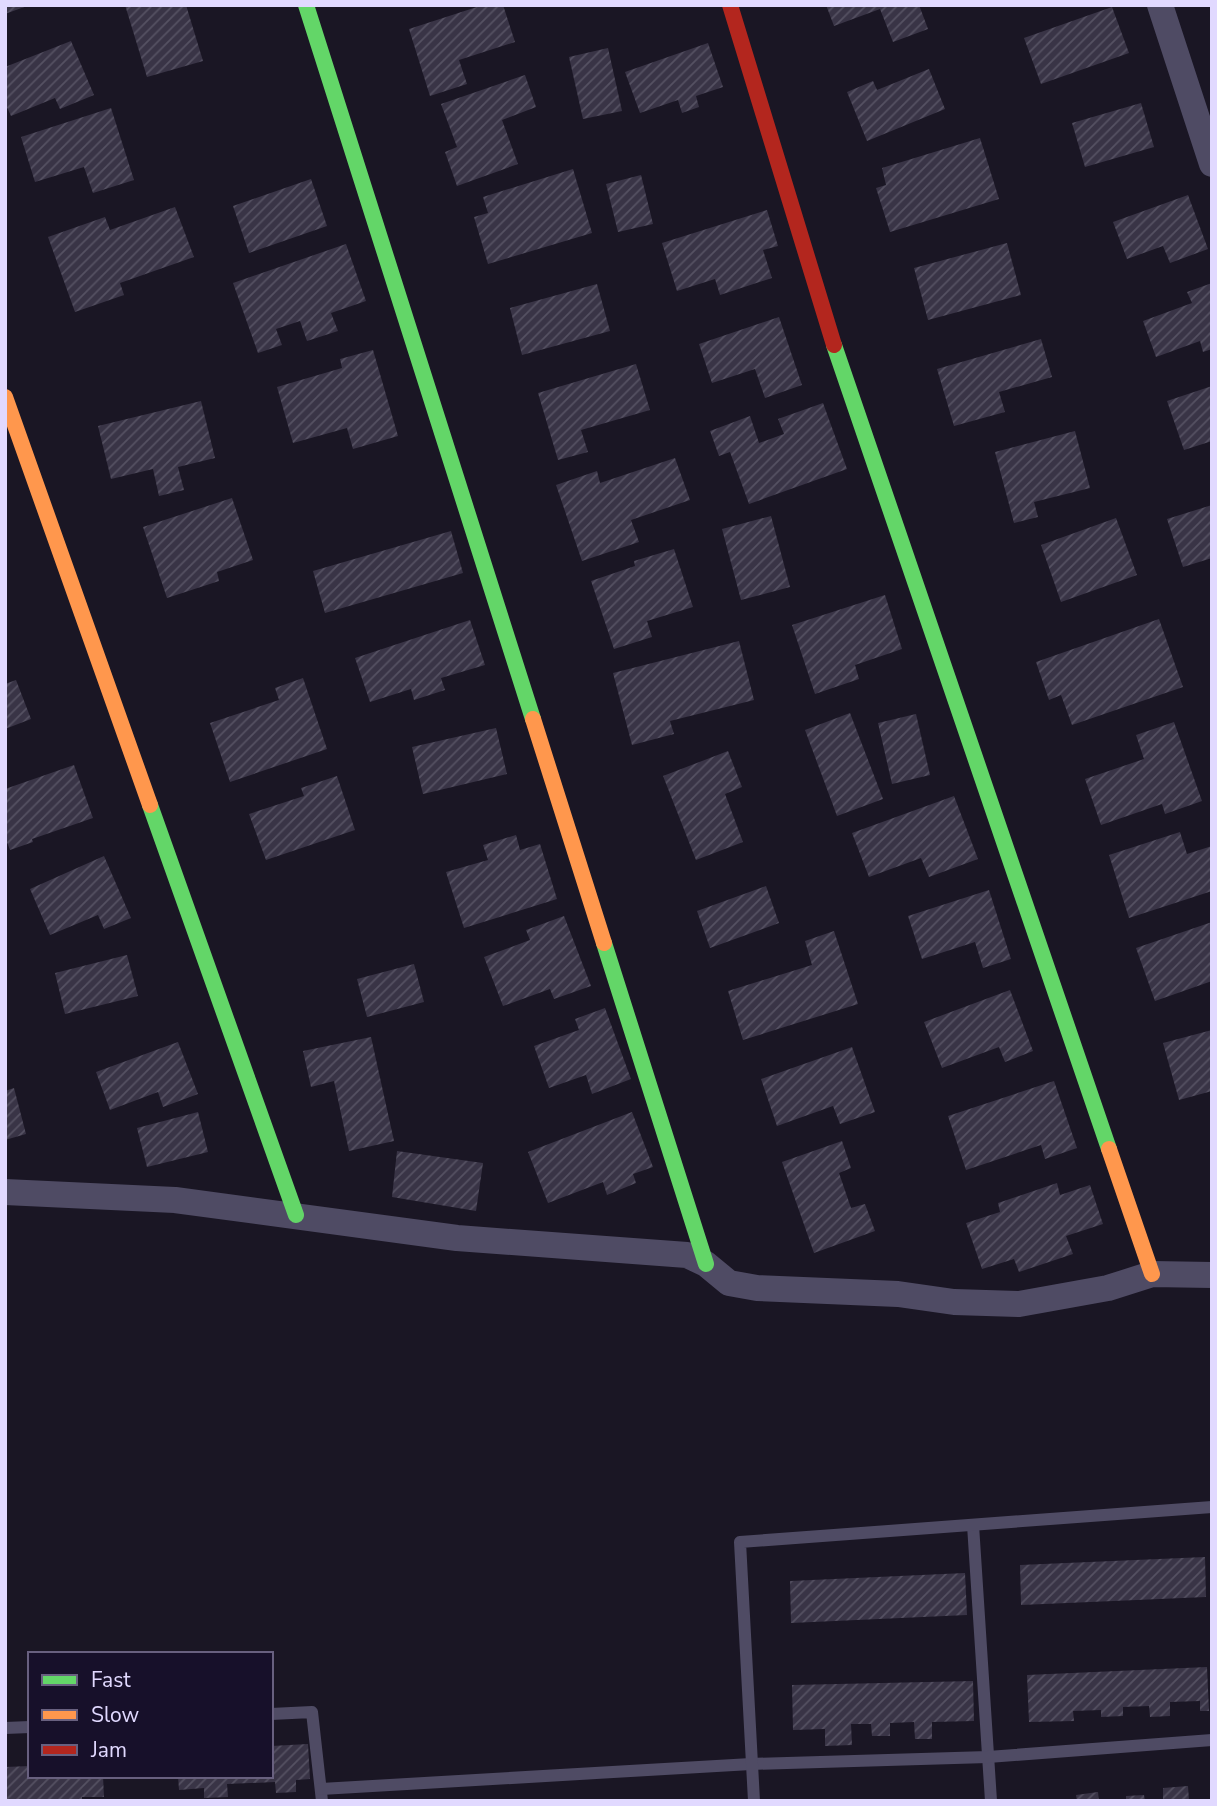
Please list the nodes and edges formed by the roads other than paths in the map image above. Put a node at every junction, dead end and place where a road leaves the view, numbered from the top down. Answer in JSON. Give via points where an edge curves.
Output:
{"nodes":[{"id":1,"x":306,"y":5,"type":"edge"},
{"id":2,"x":730,"y":5,"type":"edge"},
{"id":3,"x":1160,"y":5,"type":"edge"},
{"id":4,"x":1212,"y":164,"type":"edge"},
{"id":5,"x":5,"y":397,"type":"edge"},
{"id":6,"x":5,"y":1192,"type":"edge"},
{"id":7,"x":296,"y":1215,"type":"junction"},
{"id":8,"x":706,"y":1264,"type":"junction"},
{"id":9,"x":1152,"y":1274,"type":"junction"},
{"id":10,"x":1212,"y":1275,"type":"edge"},
{"id":11,"x":1212,"y":1507,"type":"edge"},
{"id":12,"x":973,"y":1525,"type":"junction"},
{"id":13,"x":273,"y":1714,"type":"edge"},
{"id":14,"x":28,"y":1727,"type":"edge"},
{"id":15,"x":5,"y":1728,"type":"edge"},
{"id":16,"x":1212,"y":1740,"type":"edge"},
{"id":17,"x":988,"y":1757,"type":"junction"},
{"id":18,"x":751,"y":1764,"type":"junction"},
{"id":19,"x":322,"y":1795,"type":"edge"},
{"id":20,"x":754,"y":1801,"type":"edge"},
{"id":21,"x":991,"y":1801,"type":"edge"}],
"edges":[{"from":1,"to":8,"type":"street"},
{"from":2,"to":9,"type":"street","via":[[822,311]]},
{"from":3,"to":4,"type":"street"},
{"from":5,"to":7,"type":"street"},
{"from":6,"to":7,"type":"street","via":[[175,1200]]},
{"from":7,"to":8,"type":"street","via":[[457,1238],[687,1255]]},
{"from":8,"to":9,"type":"street","via":[[729,1283],[757,1288],[1019,1304],[1108,1288]]},
{"from":9,"to":10,"type":"street"},
{"from":11,"to":12,"type":"lane"},
{"from":12,"to":17,"type":"lane"},
{"from":12,"to":18,"type":"lane","via":[[740,1542]]},
{"from":13,"to":19,"type":"lane","via":[[312,1712]]},
{"from":14,"to":15,"type":"lane"},
{"from":16,"to":17,"type":"lane"},
{"from":17,"to":18,"type":"lane"},
{"from":17,"to":21,"type":"lane"},
{"from":18,"to":19,"type":"lane"},
{"from":18,"to":20,"type":"lane"}]}
